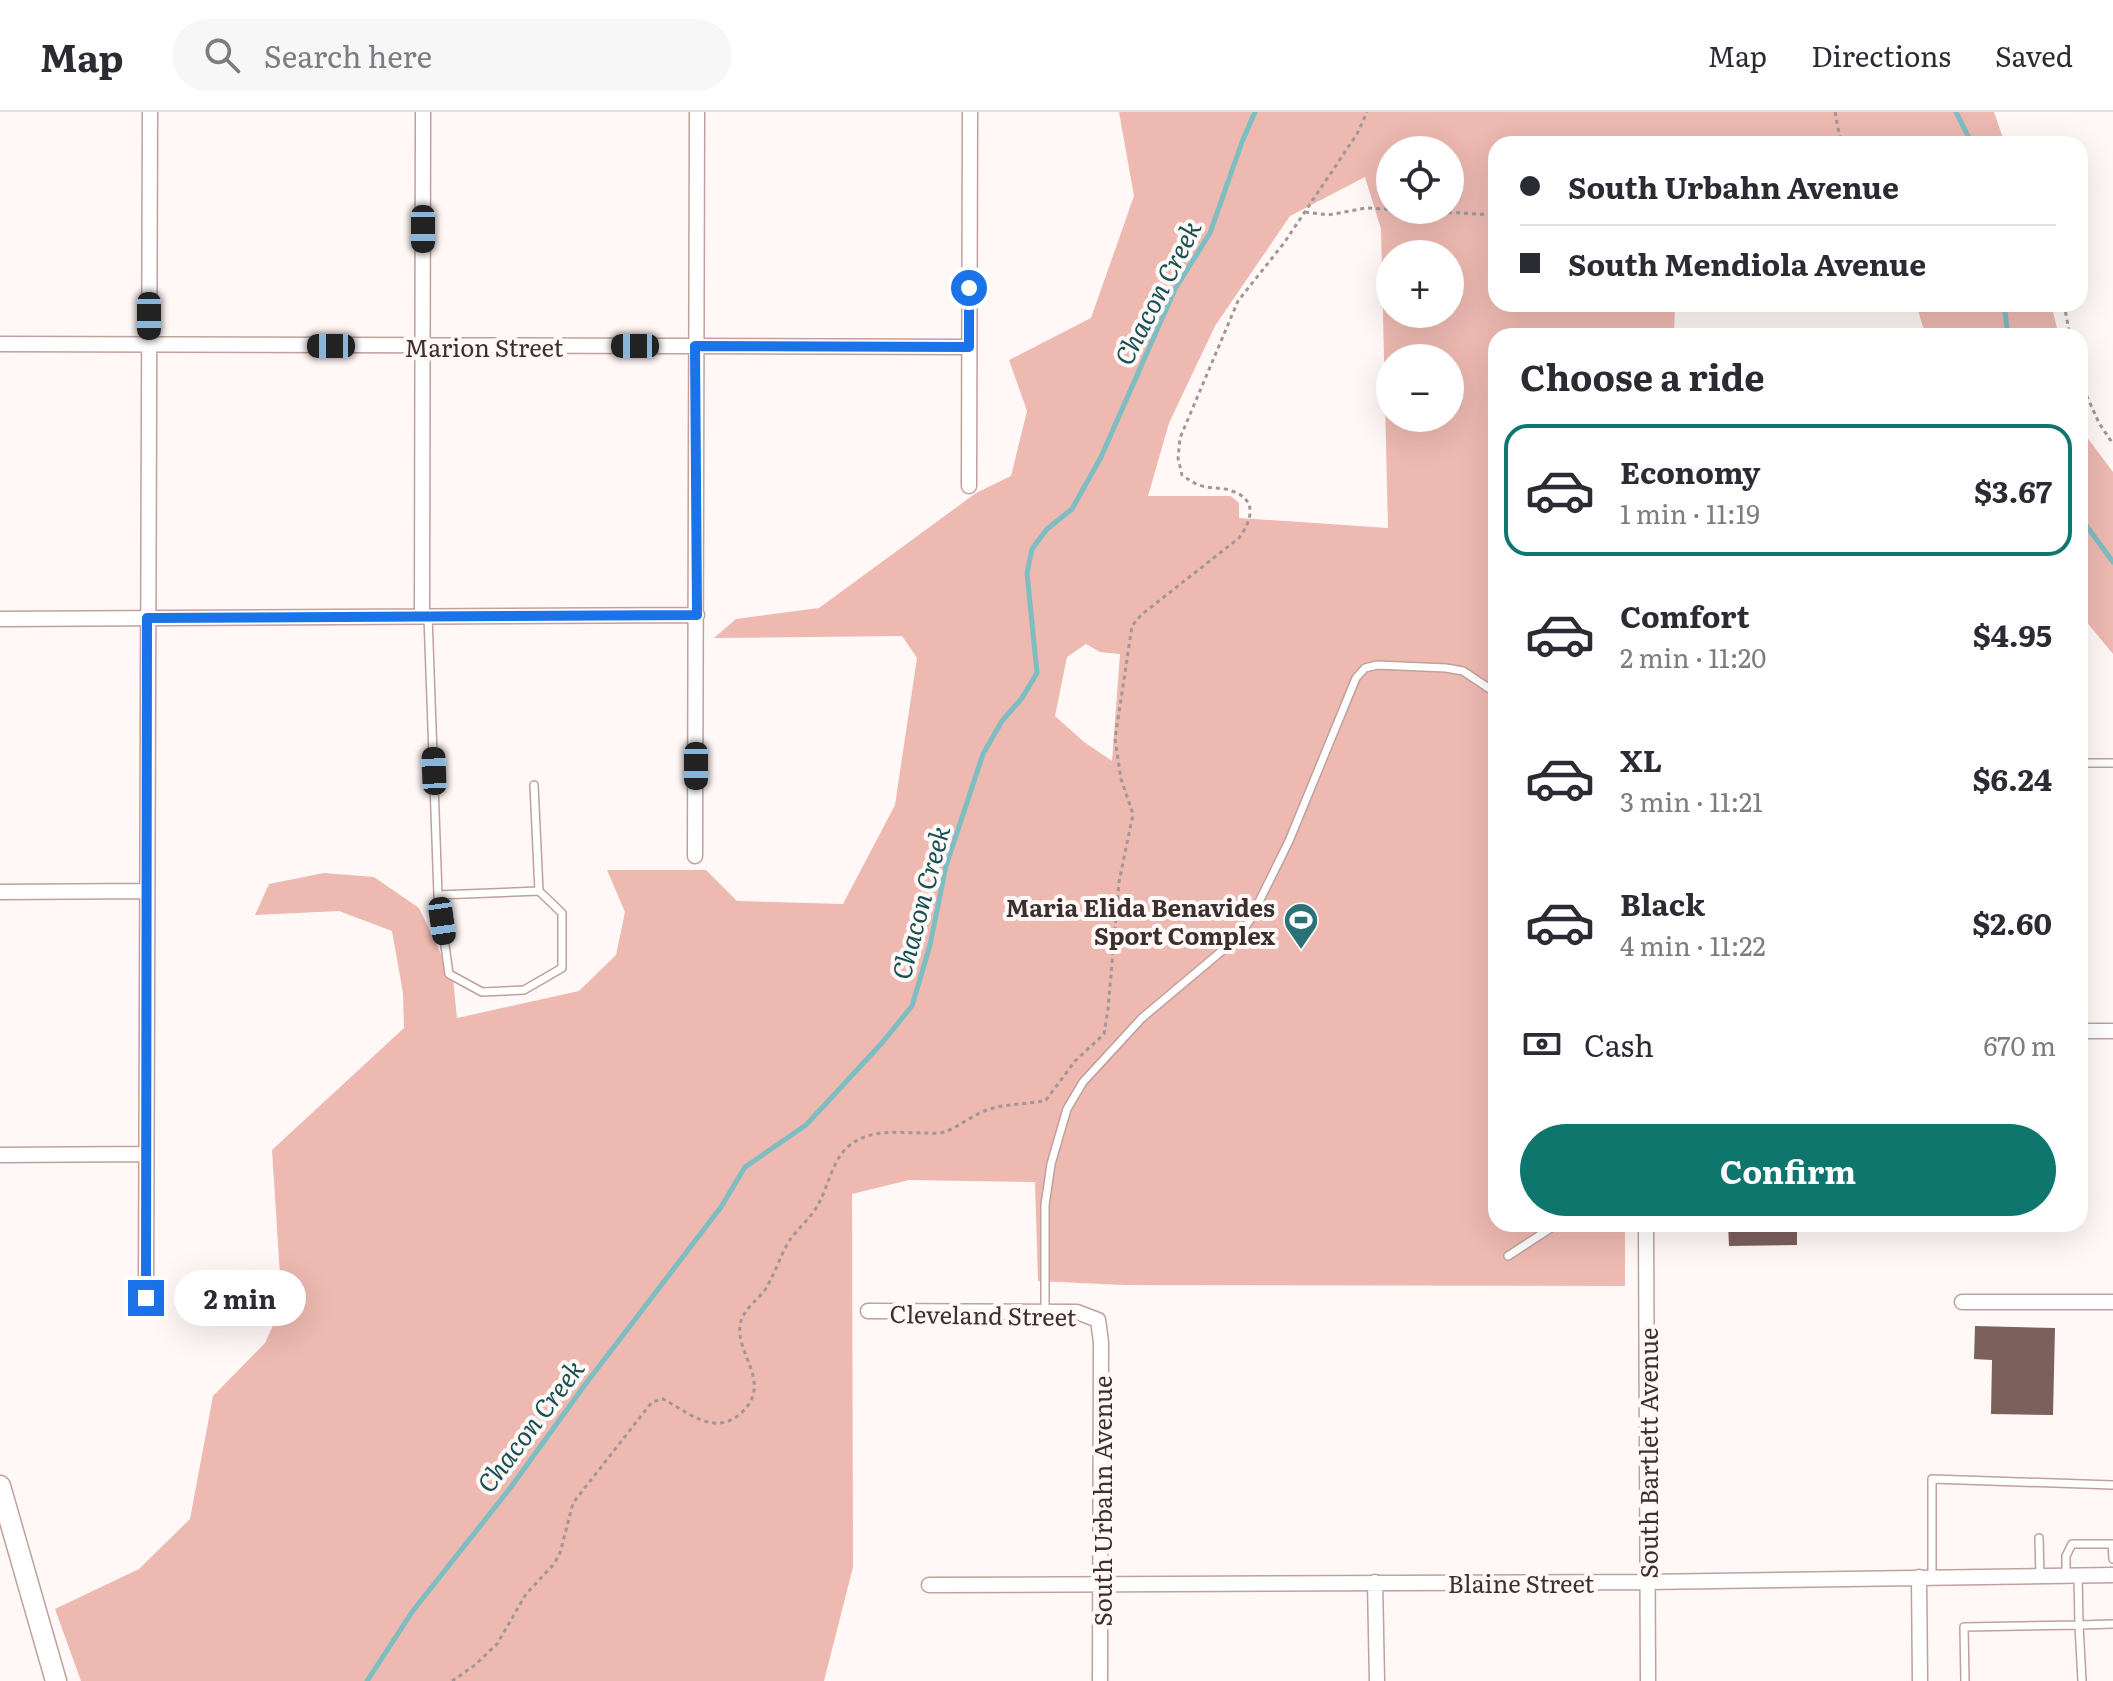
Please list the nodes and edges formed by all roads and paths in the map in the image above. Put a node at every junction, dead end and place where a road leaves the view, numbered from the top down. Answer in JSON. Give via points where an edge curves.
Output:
{"nodes":[{"id":1,"x":150,"y":112,"type":"edge"},
{"id":2,"x":423,"y":112,"type":"edge"},
{"id":3,"x":697,"y":112,"type":"edge"},
{"id":4,"x":970,"y":112,"type":"edge"},
{"id":5,"x":1367,"y":112,"type":"edge"},
{"id":6,"x":1835,"y":112,"type":"edge"},
{"id":7,"x":1840,"y":136,"type":"edge"},
{"id":8,"x":1304,"y":212,"type":"junction"},
{"id":9,"x":1488,"y":215,"type":"edge"},
{"id":10,"x":0,"y":344,"type":"edge"},
{"id":11,"x":149,"y":345,"type":"junction"},
{"id":12,"x":422,"y":346,"type":"junction"},
{"id":13,"x":695,"y":346,"type":"junction"},
{"id":14,"x":969,"y":347,"type":"junction"},
{"id":15,"x":2088,"y":399,"type":"edge"},
{"id":16,"x":2113,"y":444,"type":"edge"},
{"id":17,"x":969,"y":486,"type":"dead end"},
{"id":18,"x":697,"y":615,"type":"junction"},
{"id":19,"x":425,"y":616,"type":"junction"},
{"id":20,"x":147,"y":618,"type":"junction"},
{"id":21,"x":0,"y":619,"type":"edge"},
{"id":22,"x":1488,"y":688,"type":"edge"},
{"id":23,"x":2088,"y":763,"type":"edge"},
{"id":24,"x":2113,"y":763,"type":"edge"},
{"id":25,"x":534,"y":785,"type":"dead end"},
{"id":26,"x":695,"y":856,"type":"dead end"},
{"id":27,"x":146,"y":891,"type":"junction"},
{"id":28,"x":539,"y":891,"type":"junction"},
{"id":29,"x":0,"y":892,"type":"edge"},
{"id":30,"x":438,"y":895,"type":"junction"},
{"id":31,"x":2088,"y":1031,"type":"edge"},
{"id":32,"x":2113,"y":1031,"type":"edge"},
{"id":33,"x":146,"y":1154,"type":"junction"},
{"id":34,"x":0,"y":1155,"type":"edge"},
{"id":35,"x":1545,"y":1232,"type":"edge"},
{"id":36,"x":1646,"y":1232,"type":"edge"},
{"id":37,"x":1508,"y":1256,"type":"dead end"},
{"id":38,"x":146,"y":1298,"type":"dead end"},
{"id":39,"x":1962,"y":1302,"type":"dead end"},
{"id":40,"x":2113,"y":1302,"type":"edge"},
{"id":41,"x":868,"y":1311,"type":"dead end"},
{"id":42,"x":1045,"y":1312,"type":"junction"},
{"id":43,"x":1098,"y":1320,"type":"joint"},
{"id":44,"x":2113,"y":1485,"type":"edge"},
{"id":45,"x":0,"y":1486,"type":"edge"},
{"id":46,"x":2039,"y":1538,"type":"dead end"},
{"id":47,"x":2112,"y":1544,"type":"edge"},
{"id":48,"x":2113,"y":1559,"type":"edge"},
{"id":49,"x":2072,"y":1575,"type":"junction"},
{"id":50,"x":2113,"y":1575,"type":"edge"},
{"id":51,"x":2040,"y":1576,"type":"junction"},
{"id":52,"x":1925,"y":1577,"type":"junction"},
{"id":53,"x":1101,"y":1582,"type":"junction"},
{"id":54,"x":1375,"y":1582,"type":"junction"},
{"id":55,"x":1648,"y":1582,"type":"junction"},
{"id":56,"x":929,"y":1585,"type":"dead end"},
{"id":57,"x":2113,"y":1624,"type":"edge"},
{"id":58,"x":2079,"y":1625,"type":"junction"},
{"id":59,"x":56,"y":1681,"type":"edge"},
{"id":60,"x":452,"y":1681,"type":"edge"},
{"id":61,"x":1100,"y":1681,"type":"edge"},
{"id":62,"x":1377,"y":1681,"type":"edge"},
{"id":63,"x":1648,"y":1681,"type":"edge"},
{"id":64,"x":1920,"y":1681,"type":"edge"},
{"id":65,"x":1965,"y":1681,"type":"edge"},
{"id":66,"x":2082,"y":1681,"type":"edge"}],
"edges":[{"from":1,"to":11,"type":"street"},
{"from":2,"to":12,"type":"street"},
{"from":3,"to":13,"type":"street"},
{"from":4,"to":14,"type":"street"},
{"from":5,"to":8,"type":"path"},
{"from":6,"to":7,"type":"path"},
{"from":8,"to":9,"type":"path","via":[[1328,215],[1366,208]]},
{"from":8,"to":60,"type":"path","via":[[1238,301],[1180,438],[1182,475],[1194,484],[1243,496],[1250,506],[1250,521],[1239,538],[1132,626],[1115,739],[1133,814],[1119,882],[1104,1034],[1046,1100],[985,1110],[942,1133],[879,1133],[847,1147],[818,1206],[742,1318],[741,1343],[754,1380],[746,1407],[730,1421],[712,1424],[663,1399],[652,1402],[573,1503],[560,1553],[526,1594],[497,1644]]},
{"from":10,"to":11,"type":"street","name":"Marion Street"},
{"from":11,"to":12,"type":"street","name":"Marion Street"},
{"from":11,"to":20,"type":"street"},
{"from":12,"to":13,"type":"street","name":"Marion Street"},
{"from":12,"to":19,"type":"street"},
{"from":13,"to":14,"type":"street","name":"Marion Street"},
{"from":13,"to":18,"type":"street"},
{"from":14,"to":17,"type":"street"},
{"from":15,"to":16,"type":"path"},
{"from":18,"to":19,"type":"street"},
{"from":18,"to":26,"type":"street"},
{"from":19,"to":20,"type":"street"},
{"from":19,"to":30,"type":"lane"},
{"from":20,"to":21,"type":"street"},
{"from":20,"to":27,"type":"street"},
{"from":22,"to":42,"type":"lane","via":[[1463,671],[1446,668],[1377,665],[1356,678],[1289,841],[1250,920],[1236,939],[1142,1018],[1083,1082],[1067,1109],[1045,1205]]},
{"from":23,"to":24,"type":"lane"},
{"from":25,"to":28,"type":"lane"},
{"from":27,"to":29,"type":"street"},
{"from":27,"to":33,"type":"street"},
{"from":28,"to":30,"type":"lane"},
{"from":28,"to":30,"type":"lane","via":[[562,913],[562,968],[524,990],[482,992],[449,974]]},
{"from":31,"to":32,"type":"street"},
{"from":33,"to":34,"type":"street"},
{"from":33,"to":38,"type":"street"},
{"from":35,"to":37,"type":"lane"},
{"from":36,"to":55,"type":"street","name":"South Bartlett Avenue"},
{"from":39,"to":40,"type":"street"},
{"from":41,"to":42,"type":"street","name":"Cleveland Street"},
{"from":42,"to":43,"type":"street","name":"Cleveland Street","via":[[1077,1312]]},
{"from":43,"to":53,"type":"street","name":"South Urbahn Avenue"},
{"from":44,"to":52,"type":"lane","via":[[1932,1479]]},
{"from":45,"to":59,"type":"main road"},
{"from":46,"to":51,"type":"lane"},
{"from":47,"to":48,"type":"lane"},
{"from":47,"to":49,"type":"lane","via":[[2072,1544],[2066,1556]]},
{"from":49,"to":50,"type":"street","name":"Blaine Street"},
{"from":49,"to":51,"type":"street","name":"Blaine Street"},
{"from":49,"to":58,"type":"lane"},
{"from":51,"to":52,"type":"street","name":"Blaine Street"},
{"from":52,"to":55,"type":"street","name":"Blaine Street"},
{"from":52,"to":64,"type":"street"},
{"from":53,"to":54,"type":"street","name":"Blaine Street"},
{"from":53,"to":56,"type":"street","name":"Blaine Street"},
{"from":53,"to":61,"type":"street","name":"South Urbahn Avenue"},
{"from":54,"to":55,"type":"street","name":"Blaine Street"},
{"from":54,"to":62,"type":"street"},
{"from":55,"to":63,"type":"street","name":"South Bartlett Avenue"},
{"from":57,"to":58,"type":"lane"},
{"from":58,"to":65,"type":"lane","via":[[1964,1627]]},
{"from":58,"to":66,"type":"lane"}]}
